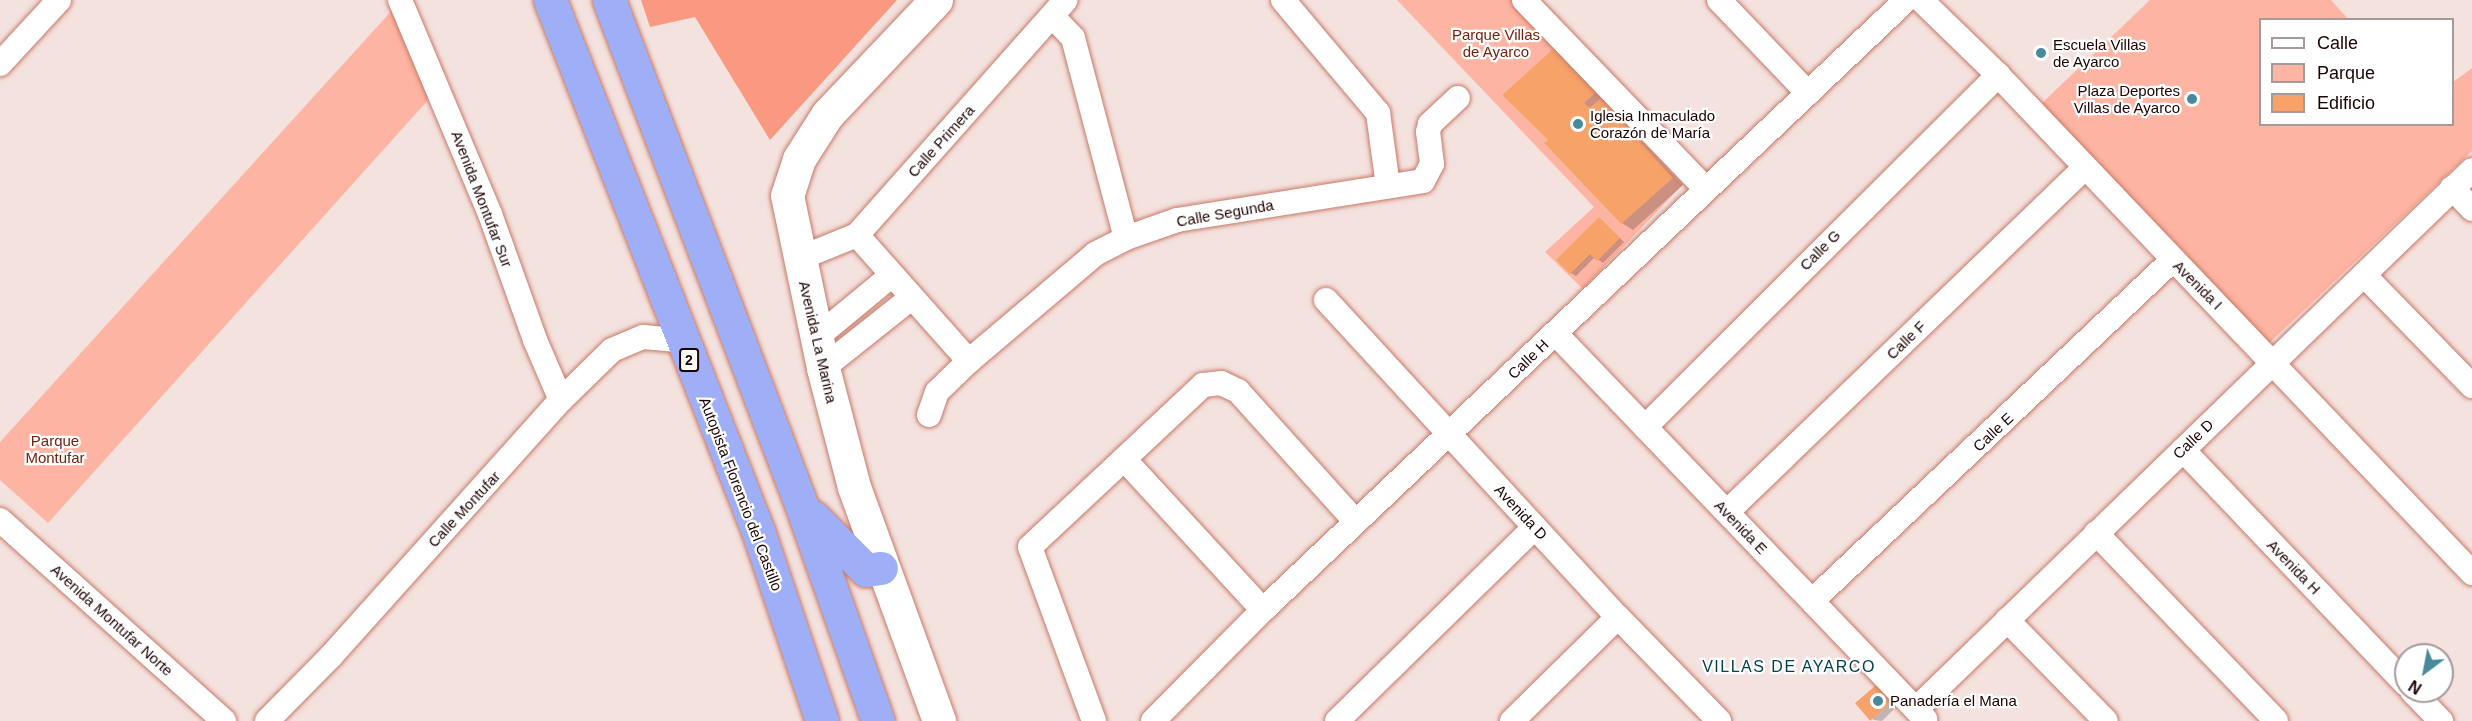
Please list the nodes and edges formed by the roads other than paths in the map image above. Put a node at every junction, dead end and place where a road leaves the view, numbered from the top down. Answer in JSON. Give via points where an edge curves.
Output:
{"nodes":[{"id":1,"x":59,"y":0,"type":"edge"},
{"id":2,"x":400,"y":0,"type":"edge"},
{"id":3,"x":550,"y":0,"type":"edge"},
{"id":4,"x":609,"y":0,"type":"edge"},
{"id":5,"x":936,"y":0,"type":"edge"},
{"id":6,"x":1283,"y":0,"type":"edge"},
{"id":7,"x":1524,"y":0,"type":"edge"},
{"id":8,"x":1719,"y":0,"type":"edge"},
{"id":9,"x":1906,"y":0,"type":"edge"},
{"id":10,"x":1921,"y":0,"type":"edge"},
{"id":11,"x":1059,"y":8,"type":"edge"},
{"id":12,"x":0,"y":64,"type":"edge"},
{"id":13,"x":1998,"y":75,"type":"junction"},
{"id":14,"x":1808,"y":93,"type":"junction"},
{"id":15,"x":1458,"y":98,"type":"dead end"},
{"id":16,"x":2085,"y":167,"type":"junction"},
{"id":17,"x":2472,"y":170,"type":"edge"},
{"id":18,"x":1388,"y":186,"type":"junction"},
{"id":19,"x":2452,"y":188,"type":"junction"},
{"id":20,"x":1706,"y":189,"type":"junction"},
{"id":21,"x":2472,"y":209,"type":"edge"},
{"id":22,"x":857,"y":235,"type":"junction"},
{"id":23,"x":1126,"y":238,"type":"junction"},
{"id":24,"x":798,"y":259,"type":"junction"},
{"id":25,"x":2172,"y":260,"type":"junction"},
{"id":26,"x":891,"y":275,"type":"junction"},
{"id":27,"x":2364,"y":275,"type":"junction"},
{"id":28,"x":911,"y":298,"type":"junction"},
{"id":29,"x":1326,"y":300,"type":"dead end"},
{"id":30,"x":1555,"y":333,"type":"junction"},
{"id":31,"x":681,"y":340,"type":"junction"},
{"id":32,"x":820,"y":353,"type":"junction"},
{"id":33,"x":969,"y":361,"type":"junction"},
{"id":34,"x":2273,"y":362,"type":"junction"},
{"id":35,"x":2472,"y":386,"type":"edge"},
{"id":36,"x":561,"y":400,"type":"junction"},
{"id":37,"x":929,"y":415,"type":"dead end"},
{"id":38,"x":1645,"y":428,"type":"junction"},
{"id":39,"x":1449,"y":434,"type":"junction"},
{"id":40,"x":2183,"y":450,"type":"junction"},
{"id":41,"x":1124,"y":459,"type":"junction"},
{"id":42,"x":801,"y":504,"type":"junction"},
{"id":43,"x":1727,"y":512,"type":"junction"},
{"id":44,"x":0,"y":520,"type":"edge"},
{"id":45,"x":1356,"y":522,"type":"junction"},
{"id":46,"x":1535,"y":527,"type":"junction"},
{"id":47,"x":2096,"y":533,"type":"junction"},
{"id":48,"x":881,"y":568,"type":"junction"},
{"id":49,"x":2472,"y":573,"type":"edge"},
{"id":50,"x":1812,"y":601,"type":"junction"},
{"id":51,"x":1263,"y":610,"type":"junction"},
{"id":52,"x":1618,"y":617,"type":"junction"},
{"id":53,"x":2007,"y":620,"type":"junction"},
{"id":54,"x":2394,"y":671,"type":"edge"},
{"id":55,"x":2424,"y":703,"type":"edge"},
{"id":56,"x":1921,"y":715,"type":"edge"},
{"id":57,"x":1706,"y":717,"type":"edge"},
{"id":58,"x":224,"y":721,"type":"edge"},
{"id":59,"x":267,"y":721,"type":"edge"},
{"id":60,"x":822,"y":721,"type":"edge"},
{"id":61,"x":878,"y":721,"type":"edge"},
{"id":62,"x":939,"y":721,"type":"edge"},
{"id":63,"x":1094,"y":721,"type":"edge"},
{"id":64,"x":1153,"y":721,"type":"edge"},
{"id":65,"x":1337,"y":721,"type":"edge"},
{"id":66,"x":1512,"y":721,"type":"edge"},
{"id":67,"x":2106,"y":721,"type":"edge"},
{"id":68,"x":2276,"y":721,"type":"edge"},
{"id":69,"x":2441,"y":721,"type":"edge"}],
"edges":[{"from":1,"to":12,"type":"street"},
{"from":2,"to":36,"type":"street","name":"Avenida Montufar Sur","via":[[490,214]]},
{"from":3,"to":31,"type":"highway","name":"Autopista Florencio del Castillo","number":"2"},
{"from":4,"to":42,"type":"highway"},
{"from":5,"to":24,"type":"street","name":"Avenida La Marina","via":[[827,115],[799,159],[787,195]]},
{"from":6,"to":18,"type":"street","via":[[1378,113]]},
{"from":7,"to":20,"type":"street"},
{"from":8,"to":14,"type":"street"},
{"from":9,"to":14,"type":"street","name":"Calle H"},
{"from":10,"to":13,"type":"street","name":"Avenida I"},
{"from":11,"to":22,"type":"street","name":"Calle Primera"},
{"from":11,"to":23,"type":"street","via":[[1073,38]]},
{"from":13,"to":16,"type":"street","name":"Avenida I"},
{"from":13,"to":38,"type":"street","name":"Calle G"},
{"from":14,"to":20,"type":"street","name":"Calle H"},
{"from":15,"to":18,"type":"street","name":"Calle Segunda","via":[[1430,124],[1430,174],[1423,181]]},
{"from":16,"to":25,"type":"street","name":"Avenida I"},
{"from":16,"to":43,"type":"street","name":"Calle F"},
{"from":17,"to":19,"type":"street","name":"Calle D"},
{"from":18,"to":23,"type":"street","name":"Calle Segunda","via":[[1177,220]]},
{"from":19,"to":21,"type":"street"},
{"from":19,"to":27,"type":"street","name":"Calle D"},
{"from":20,"to":30,"type":"street","name":"Calle H"},
{"from":22,"to":24,"type":"street","name":"Calle Primera"},
{"from":22,"to":26,"type":"street"},
{"from":23,"to":33,"type":"street","name":"Calle Segunda","via":[[1095,254]]},
{"from":24,"to":32,"type":"street","name":"Avenida La Marina"},
{"from":25,"to":34,"type":"street","name":"Avenida I"},
{"from":25,"to":50,"type":"street","name":"Calle E"},
{"from":26,"to":28,"type":"street"},
{"from":26,"to":32,"type":"street"},
{"from":27,"to":34,"type":"street","name":"Calle D"},
{"from":27,"to":35,"type":"street"},
{"from":28,"to":32,"type":"street"},
{"from":28,"to":33,"type":"street"},
{"from":29,"to":39,"type":"street","name":"Avenida D"},
{"from":30,"to":38,"type":"street","name":"Avenida E"},
{"from":30,"to":39,"type":"street","name":"Calle H"},
{"from":31,"to":36,"type":"street","name":"Calle Montufar","via":[[643,337],[627,341],[612,350]]},
{"from":31,"to":60,"type":"highway","name":"Autopista Florencio del Castillo","number":"2","via":[[758,531]]},
{"from":32,"to":48,"type":"street","name":"Avenida La Marina","via":[[854,487]]},
{"from":33,"to":37,"type":"street","name":"Calle Segunda","via":[[937,392]]},
{"from":34,"to":40,"type":"street","name":"Calle D"},
{"from":34,"to":49,"type":"street","name":"Avenida I"},
{"from":36,"to":59,"type":"street","name":"Calle Montufar"},
{"from":38,"to":43,"type":"street","name":"Avenida E"},
{"from":39,"to":45,"type":"street","name":"Calle H"},
{"from":39,"to":46,"type":"street","name":"Avenida D"},
{"from":40,"to":47,"type":"street","name":"Calle D"},
{"from":40,"to":54,"type":"street","name":"Avenida H"},
{"from":41,"to":45,"type":"street","via":[[1203,385],[1221,383],[1238,391]]},
{"from":41,"to":51,"type":"street"},
{"from":41,"to":63,"type":"street","via":[[1030,547]]},
{"from":42,"to":48,"type":"highway","via":[[846,554],[866,570]]},
{"from":42,"to":61,"type":"highway"},
{"from":43,"to":50,"type":"street","name":"Avenida E"},
{"from":44,"to":58,"type":"street","name":"Avenida Montufar Norte"},
{"from":45,"to":51,"type":"street","name":"Calle H"},
{"from":46,"to":52,"type":"street","name":"Avenida D"},
{"from":46,"to":65,"type":"street"},
{"from":47,"to":53,"type":"street","name":"Calle D"},
{"from":47,"to":68,"type":"street"},
{"from":48,"to":62,"type":"street","name":"Avenida La Marina"},
{"from":50,"to":56,"type":"street","name":"Avenida E"},
{"from":51,"to":64,"type":"street","name":"Calle H"},
{"from":52,"to":57,"type":"street","name":"Avenida D"},
{"from":52,"to":66,"type":"street"},
{"from":53,"to":56,"type":"street","name":"Calle D"},
{"from":53,"to":67,"type":"street"},
{"from":55,"to":69,"type":"street"}]}
